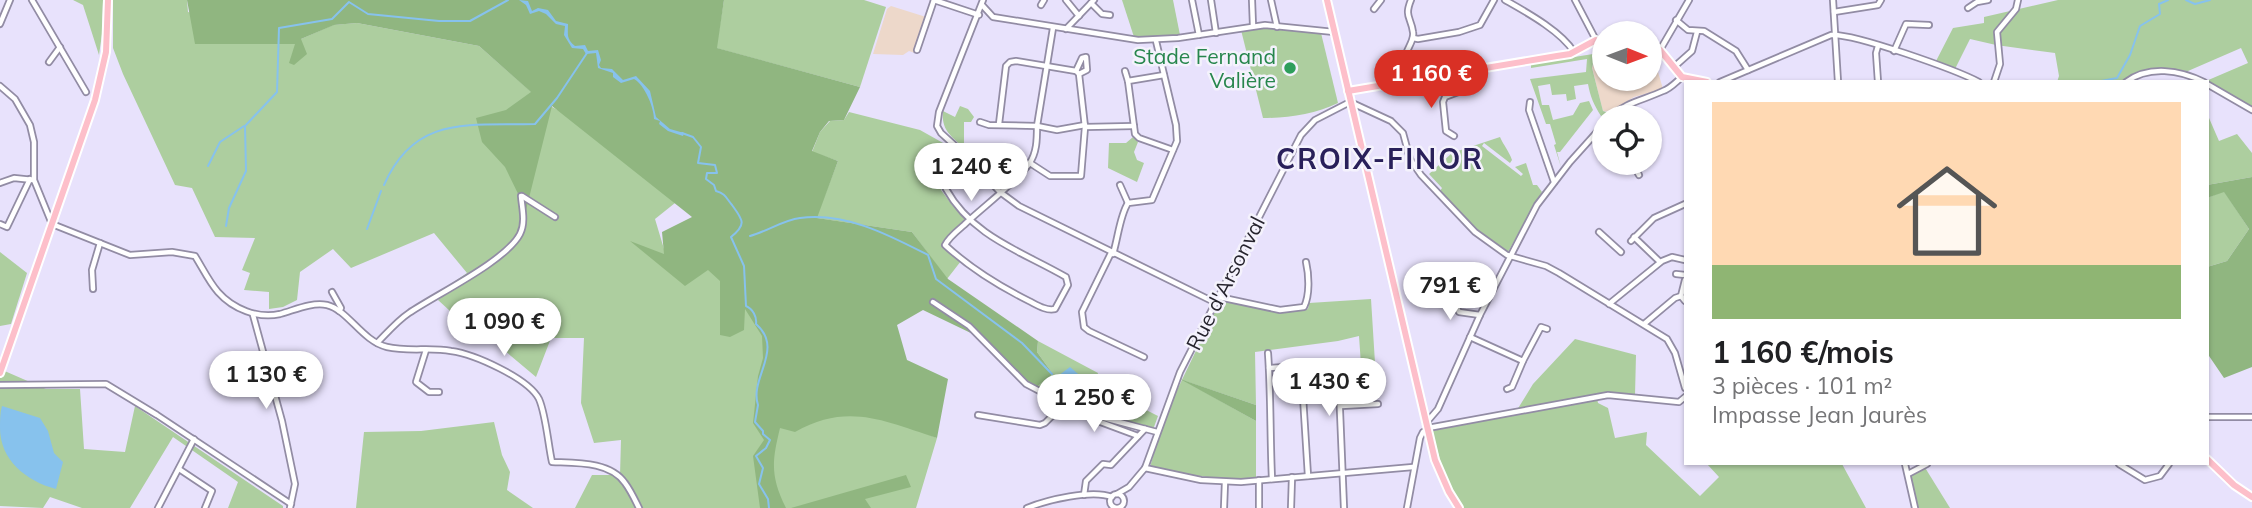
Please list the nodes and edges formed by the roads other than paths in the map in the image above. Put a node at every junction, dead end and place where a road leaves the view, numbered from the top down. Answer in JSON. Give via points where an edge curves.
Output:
{"nodes":[{"id":1,"x":10,"y":0,"type":"edge"},
{"id":2,"x":32,"y":0,"type":"edge"},
{"id":3,"x":108,"y":0,"type":"edge"},
{"id":4,"x":934,"y":0,"type":"edge"},
{"id":5,"x":1066,"y":0,"type":"edge"},
{"id":6,"x":1192,"y":0,"type":"edge"},
{"id":7,"x":1211,"y":0,"type":"edge"},
{"id":8,"x":1253,"y":0,"type":"edge"},
{"id":9,"x":1271,"y":0,"type":"edge"},
{"id":10,"x":1326,"y":0,"type":"edge"},
{"id":11,"x":1381,"y":0,"type":"edge"},
{"id":12,"x":1411,"y":0,"type":"edge"},
{"id":13,"x":1494,"y":0,"type":"edge"},
{"id":14,"x":1505,"y":0,"type":"edge"},
{"id":15,"x":1576,"y":0,"type":"edge"},
{"id":16,"x":1689,"y":0,"type":"edge"},
{"id":17,"x":1833,"y":0,"type":"edge"},
{"id":18,"x":1881,"y":0,"type":"edge"},
{"id":19,"x":1988,"y":0,"type":"edge"},
{"id":20,"x":2018,"y":0,"type":"edge"},
{"id":21,"x":1092,"y":2,"type":"edge"},
{"id":22,"x":983,"y":3,"type":"edge"},
{"id":23,"x":1968,"y":8,"type":"dead end"},
{"id":24,"x":1374,"y":9,"type":"dead end"},
{"id":25,"x":1834,"y":12,"type":"junction"},
{"id":26,"x":979,"y":15,"type":"junction"},
{"id":27,"x":1110,"y":15,"type":"dead end"},
{"id":28,"x":993,"y":17,"type":"junction"},
{"id":29,"x":1077,"y":18,"type":"junction"},
{"id":30,"x":1676,"y":20,"type":"junction"},
{"id":31,"x":976,"y":22,"type":"junction"},
{"id":32,"x":0,"y":24,"type":"edge"},
{"id":33,"x":1929,"y":25,"type":"dead end"},
{"id":34,"x":1252,"y":26,"type":"junction"},
{"id":35,"x":1278,"y":27,"type":"junction"},
{"id":36,"x":1053,"y":28,"type":"junction"},
{"id":37,"x":1065,"y":30,"type":"junction"},
{"id":38,"x":1592,"y":30,"type":"edge"},
{"id":39,"x":1077,"y":32,"type":"junction"},
{"id":40,"x":1334,"y":32,"type":"junction"},
{"id":41,"x":1697,"y":32,"type":"junction"},
{"id":42,"x":1216,"y":33,"type":"junction"},
{"id":43,"x":1199,"y":35,"type":"junction"},
{"id":44,"x":1835,"y":35,"type":"junction"},
{"id":45,"x":1413,"y":38,"type":"junction"},
{"id":46,"x":1156,"y":41,"type":"junction"},
{"id":47,"x":1592,"y":43,"type":"edge"},
{"id":48,"x":1662,"y":46,"type":"edge"},
{"id":49,"x":1878,"y":46,"type":"junction"},
{"id":50,"x":60,"y":47,"type":"junction"},
{"id":51,"x":917,"y":50,"type":"dead end"},
{"id":52,"x":1894,"y":51,"type":"junction"},
{"id":53,"x":1574,"y":52,"type":"junction"},
{"id":54,"x":1662,"y":53,"type":"edge"},
{"id":55,"x":48,"y":62,"type":"dead end"},
{"id":56,"x":1046,"y":66,"type":"junction"},
{"id":57,"x":1673,"y":67,"type":"junction"},
{"id":58,"x":1125,"y":71,"type":"dead end"},
{"id":59,"x":1748,"y":71,"type":"junction"},
{"id":60,"x":1456,"y":73,"type":"junction"},
{"id":61,"x":1164,"y":75,"type":"junction"},
{"id":62,"x":1682,"y":77,"type":"junction"},
{"id":63,"x":1697,"y":80,"type":"edge"},
{"id":64,"x":1725,"y":80,"type":"edge"},
{"id":65,"x":1838,"y":80,"type":"edge"},
{"id":66,"x":1878,"y":80,"type":"edge"},
{"id":67,"x":1974,"y":80,"type":"edge"},
{"id":68,"x":1995,"y":80,"type":"edge"},
{"id":69,"x":2129,"y":80,"type":"edge"},
{"id":70,"x":2199,"y":80,"type":"edge"},
{"id":71,"x":1408,"y":81,"type":"junction"},
{"id":72,"x":1128,"y":82,"type":"junction"},
{"id":73,"x":2209,"y":85,"type":"edge"},
{"id":74,"x":0,"y":86,"type":"edge"},
{"id":75,"x":1348,"y":91,"type":"junction"},
{"id":76,"x":86,"y":92,"type":"dead end"},
{"id":77,"x":1350,"y":102,"type":"junction"},
{"id":78,"x":1530,"y":102,"type":"dead end"},
{"id":79,"x":1627,"y":105,"type":"edge"},
{"id":80,"x":2252,"y":110,"type":"edge"},
{"id":81,"x":979,"y":122,"type":"dead end"},
{"id":82,"x":999,"y":124,"type":"junction"},
{"id":83,"x":1037,"y":126,"type":"junction"},
{"id":84,"x":1085,"y":126,"type":"junction"},
{"id":85,"x":1134,"y":126,"type":"junction"},
{"id":86,"x":1454,"y":136,"type":"dead end"},
{"id":87,"x":1592,"y":138,"type":"edge"},
{"id":88,"x":1173,"y":150,"type":"junction"},
{"id":89,"x":1030,"y":163,"type":"junction"},
{"id":90,"x":32,"y":179,"type":"junction"},
{"id":91,"x":1554,"y":181,"type":"junction"},
{"id":92,"x":0,"y":183,"type":"edge"},
{"id":93,"x":1120,"y":185,"type":"dead end"},
{"id":94,"x":946,"y":189,"type":"dead end"},
{"id":95,"x":1000,"y":192,"type":"junction"},
{"id":96,"x":1128,"y":203,"type":"junction"},
{"id":97,"x":1684,"y":204,"type":"edge"},
{"id":98,"x":58,"y":205,"type":"junction"},
{"id":99,"x":44,"y":208,"type":"junction"},
{"id":100,"x":555,"y":217,"type":"dead end"},
{"id":101,"x":970,"y":219,"type":"junction"},
{"id":102,"x":0,"y":224,"type":"edge"},
{"id":103,"x":52,"y":225,"type":"junction"},
{"id":104,"x":1599,"y":232,"type":"dead end"},
{"id":105,"x":100,"y":243,"type":"junction"},
{"id":106,"x":1621,"y":252,"type":"dead end"},
{"id":107,"x":1112,"y":253,"type":"junction"},
{"id":108,"x":1509,"y":255,"type":"junction"},
{"id":109,"x":1684,"y":260,"type":"edge"},
{"id":110,"x":1306,"y":262,"type":"dead end"},
{"id":111,"x":1660,"y":262,"type":"junction"},
{"id":112,"x":1676,"y":274,"type":"dead end"},
{"id":113,"x":1684,"y":278,"type":"edge"},
{"id":114,"x":93,"y":289,"type":"dead end"},
{"id":115,"x":332,"y":292,"type":"dead end"},
{"id":116,"x":1450,"y":294,"type":"dead end"},
{"id":117,"x":1219,"y":297,"type":"junction"},
{"id":118,"x":1683,"y":299,"type":"edge"},
{"id":119,"x":933,"y":302,"type":"dead end"},
{"id":120,"x":1216,"y":303,"type":"junction"},
{"id":121,"x":1609,"y":304,"type":"junction"},
{"id":122,"x":339,"y":311,"type":"junction"},
{"id":123,"x":253,"y":314,"type":"junction"},
{"id":124,"x":1480,"y":315,"type":"junction"},
{"id":125,"x":1644,"y":324,"type":"junction"},
{"id":126,"x":1547,"y":329,"type":"dead end"},
{"id":127,"x":1470,"y":337,"type":"junction"},
{"id":128,"x":377,"y":343,"type":"junction"},
{"id":129,"x":426,"y":350,"type":"junction"},
{"id":130,"x":1268,"y":353,"type":"dead end"},
{"id":131,"x":1144,"y":357,"type":"dead end"},
{"id":132,"x":1523,"y":361,"type":"junction"},
{"id":133,"x":1301,"y":365,"type":"junction"},
{"id":134,"x":1269,"y":368,"type":"junction"},
{"id":135,"x":0,"y":373,"type":"edge"},
{"id":136,"x":0,"y":385,"type":"edge"},
{"id":137,"x":1684,"y":385,"type":"edge"},
{"id":138,"x":1507,"y":389,"type":"dead end"},
{"id":139,"x":439,"y":392,"type":"dead end"},
{"id":140,"x":1684,"y":398,"type":"edge"},
{"id":141,"x":1064,"y":404,"type":"junction"},
{"id":142,"x":1378,"y":404,"type":"dead end"},
{"id":143,"x":1341,"y":406,"type":"junction"},
{"id":144,"x":978,"y":415,"type":"dead end"},
{"id":145,"x":2209,"y":417,"type":"edge"},
{"id":146,"x":2252,"y":417,"type":"edge"},
{"id":147,"x":1427,"y":427,"type":"junction"},
{"id":148,"x":1144,"y":429,"type":"junction"},
{"id":149,"x":1157,"y":432,"type":"junction"},
{"id":150,"x":1138,"y":436,"type":"junction"},
{"id":151,"x":194,"y":439,"type":"junction"},
{"id":152,"x":2209,"y":461,"type":"edge"},
{"id":153,"x":1905,"y":465,"type":"edge"},
{"id":154,"x":1925,"y":465,"type":"edge"},
{"id":155,"x":2121,"y":465,"type":"edge"},
{"id":156,"x":2168,"y":465,"type":"edge"},
{"id":157,"x":1413,"y":467,"type":"junction"},
{"id":158,"x":1145,"y":468,"type":"junction"},
{"id":159,"x":179,"y":469,"type":"junction"},
{"id":160,"x":1344,"y":473,"type":"junction"},
{"id":161,"x":1908,"y":474,"type":"junction"},
{"id":162,"x":1308,"y":476,"type":"junction"},
{"id":163,"x":1292,"y":477,"type":"junction"},
{"id":164,"x":1272,"y":479,"type":"junction"},
{"id":165,"x":1259,"y":481,"type":"junction"},
{"id":166,"x":1225,"y":482,"type":"junction"},
{"id":167,"x":1129,"y":487,"type":"junction"},
{"id":168,"x":1084,"y":495,"type":"junction"},
{"id":169,"x":1114,"y":496,"type":"junction"},
{"id":170,"x":2252,"y":497,"type":"edge"},
{"id":171,"x":1124,"y":500,"type":"junction"},
{"id":172,"x":290,"y":506,"type":"edge"},
{"id":173,"x":1109,"y":506,"type":"edge"},
{"id":174,"x":158,"y":508,"type":"edge"},
{"id":175,"x":205,"y":508,"type":"edge"},
{"id":176,"x":639,"y":508,"type":"edge"},
{"id":177,"x":1027,"y":508,"type":"edge"},
{"id":178,"x":1224,"y":508,"type":"edge"},
{"id":179,"x":1259,"y":508,"type":"edge"},
{"id":180,"x":1291,"y":508,"type":"edge"},
{"id":181,"x":1344,"y":508,"type":"edge"},
{"id":182,"x":1407,"y":508,"type":"edge"},
{"id":183,"x":1459,"y":508,"type":"edge"},
{"id":184,"x":1915,"y":508,"type":"edge"}],
"edges":[{"from":1,"to":32,"type":"street"},
{"from":2,"to":50,"type":"street"},
{"from":3,"to":98,"type":"main road","via":[[105,58]]},
{"from":4,"to":26,"type":"street"},
{"from":4,"to":51,"type":"street"},
{"from":5,"to":29,"type":"street"},
{"from":6,"to":43,"type":"street"},
{"from":7,"to":42,"type":"street"},
{"from":8,"to":34,"type":"street"},
{"from":9,"to":35,"type":"street"},
{"from":10,"to":40,"type":"main road"},
{"from":11,"to":24,"type":"street"},
{"from":12,"to":45,"type":"street","via":[[1407,18]]},
{"from":13,"to":45,"type":"street","via":[[1480,25]]},
{"from":14,"to":53,"type":"street","via":[[1532,15]]},
{"from":15,"to":38,"type":"street"},
{"from":16,"to":30,"type":"street"},
{"from":17,"to":25,"type":"street"},
{"from":18,"to":25,"type":"street","via":[[1878,5]]},
{"from":19,"to":23,"type":"street"},
{"from":20,"to":68,"type":"street","via":[[1997,32],[2000,64]]},
{"from":21,"to":27,"type":"street","via":[[1102,14]]},
{"from":21,"to":29,"type":"street"},
{"from":22,"to":26,"type":"street"},
{"from":22,"to":28,"type":"street"},
{"from":25,"to":44,"type":"street"},
{"from":26,"to":31,"type":"street"},
{"from":28,"to":31,"type":"street"},
{"from":28,"to":36,"type":"street"},
{"from":29,"to":37,"type":"street"},
{"from":29,"to":39,"type":"street"},
{"from":30,"to":41,"type":"street"},
{"from":30,"to":48,"type":"street"},
{"from":31,"to":95,"type":"street","via":[[937,126]]},
{"from":33,"to":52,"type":"street","via":[[1906,24]]},
{"from":34,"to":35,"type":"street"},
{"from":34,"to":42,"type":"street"},
{"from":35,"to":40,"type":"street"},
{"from":36,"to":37,"type":"street"},
{"from":36,"to":56,"type":"street"},
{"from":37,"to":39,"type":"street"},
{"from":39,"to":46,"type":"street"},
{"from":40,"to":75,"type":"main road"},
{"from":41,"to":57,"type":"street","via":[[1692,51]]},
{"from":41,"to":59,"type":"street","via":[[1704,31],[1736,51]]},
{"from":42,"to":43,"type":"street"},
{"from":43,"to":46,"type":"street"},
{"from":44,"to":49,"type":"street"},
{"from":44,"to":59,"type":"street"},
{"from":44,"to":65,"type":"street"},
{"from":45,"to":71,"type":"street","via":[[1405,57]]},
{"from":46,"to":61,"type":"street"},
{"from":47,"to":53,"type":"main road"},
{"from":49,"to":52,"type":"street"},
{"from":49,"to":66,"type":"street"},
{"from":50,"to":55,"type":"street"},
{"from":50,"to":76,"type":"street"},
{"from":52,"to":67,"type":"street"},
{"from":53,"to":60,"type":"main road"},
{"from":54,"to":57,"type":"main road"},
{"from":56,"to":82,"type":"street","via":[[1016,61],[1006,66]]},
{"from":56,"to":83,"type":"street"},
{"from":56,"to":84,"type":"street","via":[[1077,72]]},
{"from":57,"to":62,"type":"main road"},
{"from":58,"to":72,"type":"street"},
{"from":59,"to":64,"type":"street"},
{"from":60,"to":71,"type":"main road"},
{"from":60,"to":86,"type":"street","via":[[1461,91],[1443,102],[1446,131]]},
{"from":61,"to":72,"type":"street"},
{"from":61,"to":88,"type":"street","via":[[1176,125]]},
{"from":62,"to":63,"type":"main road"},
{"from":62,"to":79,"type":"street","via":[[1666,91]]},
{"from":69,"to":70,"type":"street","via":[[2157,71]]},
{"from":71,"to":75,"type":"main road"},
{"from":72,"to":85,"type":"street"},
{"from":73,"to":80,"type":"street"},
{"from":74,"to":90,"type":"street","via":[[15,99],[30,125]]},
{"from":75,"to":77,"type":"main road"},
{"from":77,"to":108,"type":"street","via":[[1391,121],[1403,133],[1410,159],[1421,175],[1475,232]]},
{"from":77,"to":117,"type":"street","name":"Rue d'Arsonval","via":[[1315,120],[1301,135]]},
{"from":77,"to":147,"type":"main road"},
{"from":78,"to":91,"type":"street"},
{"from":81,"to":82,"type":"street"},
{"from":82,"to":83,"type":"street"},
{"from":83,"to":84,"type":"street","via":[[1057,130]]},
{"from":83,"to":89,"type":"street"},
{"from":84,"to":85,"type":"street"},
{"from":84,"to":89,"type":"street","via":[[1081,177],[1050,176]]},
{"from":85,"to":88,"type":"street","via":[[1139,138]]},
{"from":87,"to":91,"type":"street"},
{"from":88,"to":96,"type":"street","via":[[1152,200]]},
{"from":89,"to":95,"type":"street"},
{"from":90,"to":92,"type":"street"},
{"from":90,"to":99,"type":"street"},
{"from":90,"to":102,"type":"street","via":[[7,227]]},
{"from":91,"to":108,"type":"street"},
{"from":93,"to":96,"type":"street"},
{"from":94,"to":101,"type":"street"},
{"from":95,"to":101,"type":"street"},
{"from":95,"to":107,"type":"street","via":[[1037,217]]},
{"from":96,"to":107,"type":"street"},
{"from":97,"to":111,"type":"street","via":[[1654,218],[1633,239]]},
{"from":98,"to":99,"type":"street"},
{"from":98,"to":103,"type":"main road"},
{"from":99,"to":103,"type":"street"},
{"from":100,"to":128,"type":"street","via":[[521,196],[523,223],[516,241],[406,315]]},
{"from":101,"to":101,"type":"street","via":[[997,241],[1066,276],[1068,285],[1055,309],[1046,309],[986,279],[945,245]]},
{"from":103,"to":105,"type":"street"},
{"from":103,"to":135,"type":"main road"},
{"from":104,"to":106,"type":"street"},
{"from":105,"to":114,"type":"street","via":[[92,270]]},
{"from":105,"to":123,"type":"street","via":[[130,255],[172,252],[195,256],[217,292]]},
{"from":107,"to":120,"type":"street"},
{"from":107,"to":131,"type":"street","via":[[1082,320],[1089,331]]},
{"from":108,"to":121,"type":"street","via":[[1546,266]]},
{"from":108,"to":124,"type":"street"},
{"from":109,"to":111,"type":"street","via":[[1672,257]]},
{"from":110,"to":117,"type":"street","via":[[1304,307],[1280,310]]},
{"from":111,"to":121,"type":"street"},
{"from":112,"to":113,"type":"street"},
{"from":115,"to":122,"type":"street"},
{"from":116,"to":124,"type":"street","via":[[1459,312]]},
{"from":117,"to":120,"type":"street","name":"Rue d'Arsonval"},
{"from":118,"to":125,"type":"street","via":[[1672,300]]},
{"from":119,"to":141,"type":"street","via":[[969,326],[1026,384]]},
{"from":120,"to":149,"type":"street","name":"Rue d'Arsonval","via":[[1180,372]]},
{"from":121,"to":125,"type":"street"},
{"from":122,"to":123,"type":"street","via":[[321,304],[277,315]]},
{"from":122,"to":128,"type":"street"},
{"from":123,"to":172,"type":"street","via":[[295,484]]},
{"from":124,"to":127,"type":"street"},
{"from":125,"to":137,"type":"street","via":[[1671,346]]},
{"from":126,"to":132,"type":"street","via":[[1541,327]]},
{"from":127,"to":132,"type":"street"},
{"from":127,"to":147,"type":"street"},
{"from":128,"to":129,"type":"street"},
{"from":129,"to":139,"type":"street","via":[[416,382],[429,392]]},
{"from":129,"to":176,"type":"street","via":[[461,353],[521,381],[540,401],[552,462],[600,467],[618,476]]},
{"from":130,"to":134,"type":"street"},
{"from":132,"to":138,"type":"street"},
{"from":133,"to":134,"type":"street"},
{"from":133,"to":143,"type":"street","via":[[1338,363]]},
{"from":133,"to":162,"type":"street"},
{"from":134,"to":164,"type":"street"},
{"from":136,"to":151,"type":"street","via":[[106,384]]},
{"from":140,"to":147,"type":"street","via":[[1679,402],[1608,395]]},
{"from":141,"to":144,"type":"street","via":[[1040,425]]},
{"from":141,"to":148,"type":"street","via":[[1073,403]]},
{"from":141,"to":150,"type":"street"},
{"from":142,"to":143,"type":"street"},
{"from":143,"to":160,"type":"street"},
{"from":145,"to":146,"type":"street"},
{"from":147,"to":157,"type":"street"},
{"from":147,"to":183,"type":"main road","via":[[1441,476]]},
{"from":148,"to":149,"type":"street"},
{"from":148,"to":150,"type":"street"},
{"from":149,"to":158,"type":"street","name":"Rue d'Arsonval"},
{"from":150,"to":168,"type":"street","via":[[1113,464],[1103,464],[1086,481]]},
{"from":151,"to":159,"type":"street"},
{"from":151,"to":172,"type":"street"},
{"from":152,"to":170,"type":"main road"},
{"from":153,"to":161,"type":"street"},
{"from":154,"to":161,"type":"street"},
{"from":155,"to":156,"type":"street","via":[[2145,480],[2161,476]]},
{"from":157,"to":160,"type":"street"},
{"from":157,"to":182,"type":"street"},
{"from":158,"to":166,"type":"street"},
{"from":158,"to":167,"type":"street","name":"Rue d'Arsonval"},
{"from":159,"to":174,"type":"street"},
{"from":159,"to":175,"type":"street","via":[[212,491]]},
{"from":160,"to":162,"type":"street"},
{"from":160,"to":181,"type":"street"},
{"from":161,"to":184,"type":"street"},
{"from":162,"to":163,"type":"street"},
{"from":163,"to":164,"type":"street"},
{"from":163,"to":180,"type":"street"},
{"from":164,"to":165,"type":"street"},
{"from":165,"to":166,"type":"street"},
{"from":165,"to":179,"type":"street"},
{"from":166,"to":178,"type":"street"},
{"from":167,"to":169,"type":"street","name":"Rue d'Arsonval"},
{"from":167,"to":171,"type":"street","name":"Rue d'Arsonval"},
{"from":168,"to":169,"type":"street"},
{"from":168,"to":177,"type":"street"},
{"from":169,"to":171,"type":"street"},
{"from":169,"to":173,"type":"street"},
{"from":171,"to":173,"type":"street","via":[[1118,508]]}]}
